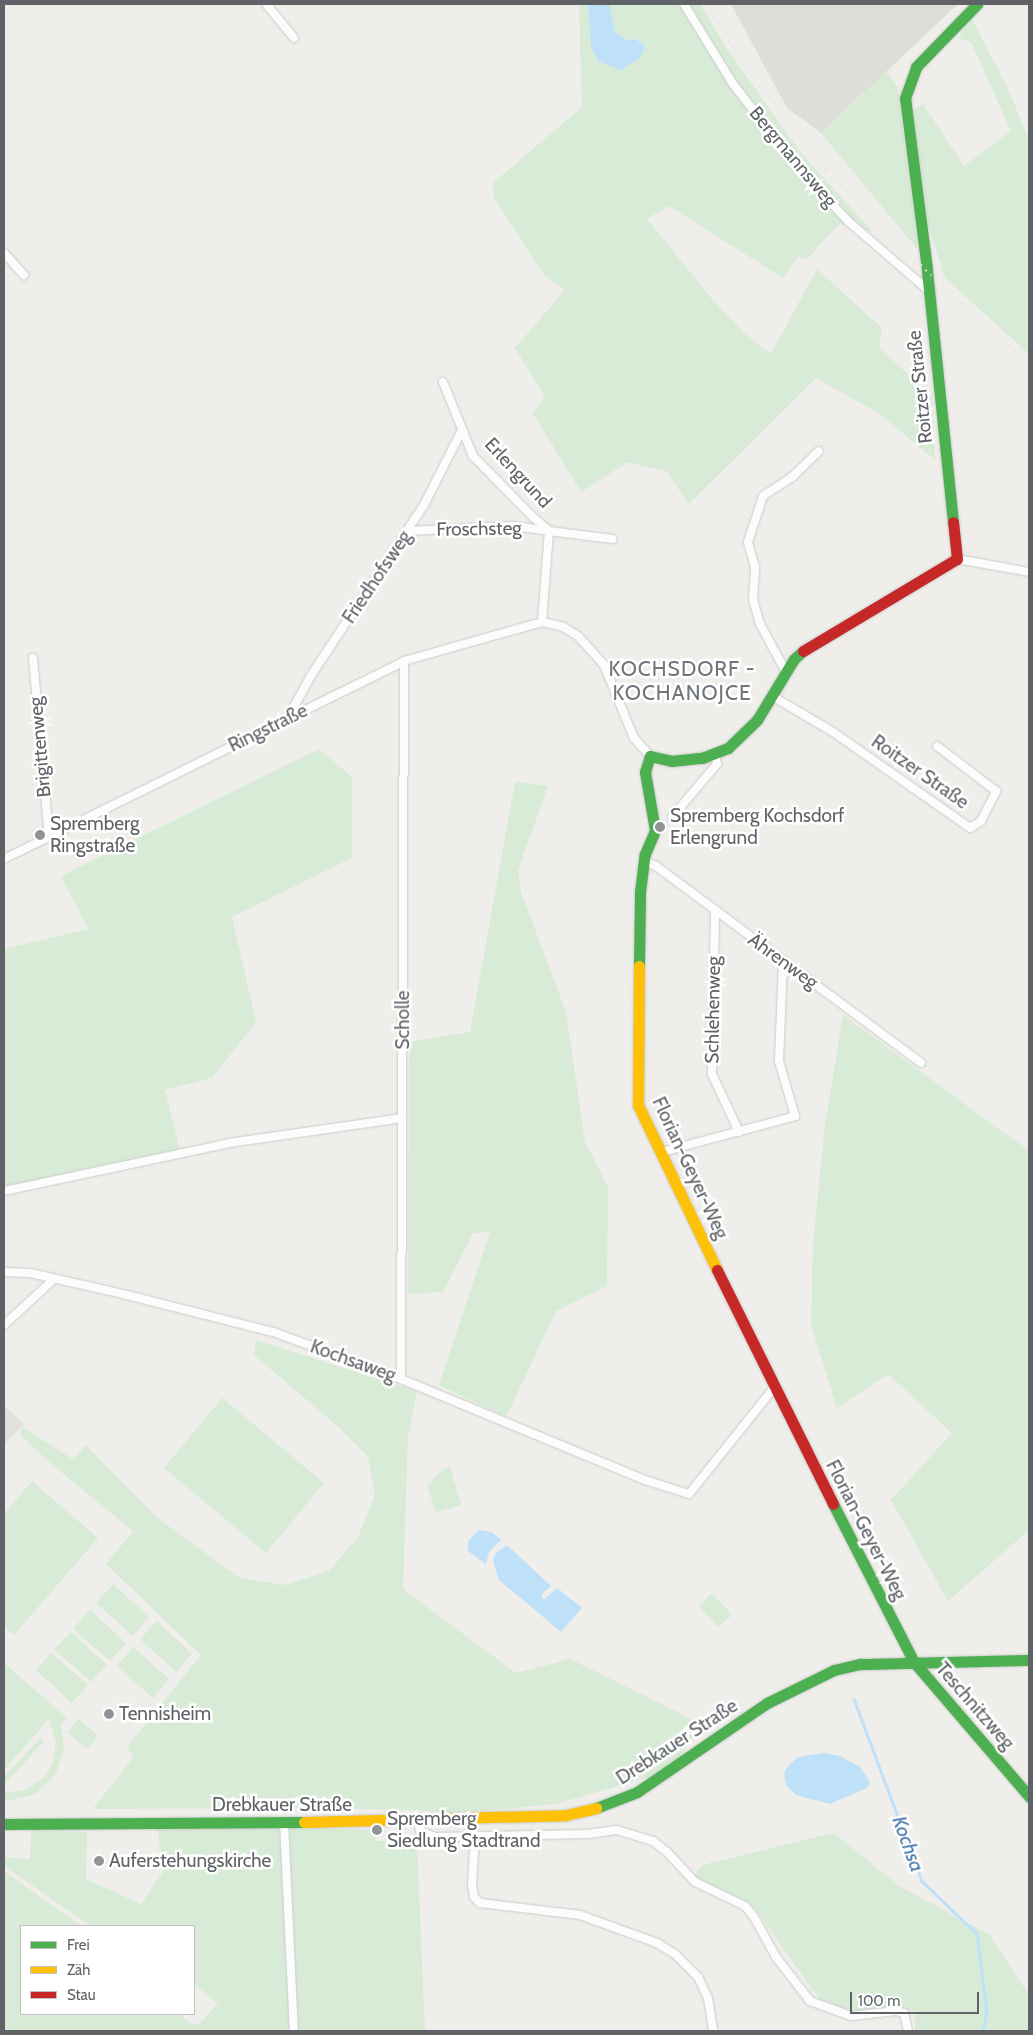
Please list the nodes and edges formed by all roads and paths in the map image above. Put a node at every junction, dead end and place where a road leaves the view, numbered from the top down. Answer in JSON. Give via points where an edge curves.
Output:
{"nodes":[{"id":1,"x":266,"y":4,"type":"edge"},
{"id":2,"x":684,"y":4,"type":"edge"},
{"id":3,"x":976,"y":4,"type":"edge"},
{"id":4,"x":294,"y":38,"type":"dead end"},
{"id":5,"x":4,"y":253,"type":"edge"},
{"id":6,"x":24,"y":275,"type":"dead end"},
{"id":7,"x":927,"y":288,"type":"junction"},
{"id":8,"x":443,"y":382,"type":"dead end"},
{"id":9,"x":461,"y":432,"type":"junction"},
{"id":10,"x":819,"y":451,"type":"dead end"},
{"id":11,"x":408,"y":531,"type":"junction"},
{"id":12,"x":549,"y":531,"type":"junction"},
{"id":13,"x":613,"y":538,"type":"dead end"},
{"id":14,"x":957,"y":559,"type":"junction"},
{"id":15,"x":1029,"y":572,"type":"edge"},
{"id":16,"x":542,"y":622,"type":"junction"},
{"id":17,"x":33,"y":658,"type":"dead end"},
{"id":18,"x":404,"y":662,"type":"junction"},
{"id":19,"x":786,"y":672,"type":"junction"},
{"id":20,"x":772,"y":696,"type":"junction"},
{"id":21,"x":287,"y":719,"type":"junction"},
{"id":22,"x":937,"y":746,"type":"dead end"},
{"id":23,"x":716,"y":754,"type":"junction"},
{"id":24,"x":650,"y":756,"type":"junction"},
{"id":25,"x":672,"y":817,"type":"dead end"},
{"id":26,"x":49,"y":836,"type":"junction"},
{"id":27,"x":4,"y":859,"type":"edge"},
{"id":28,"x":644,"y":861,"type":"junction"},
{"id":29,"x":715,"y":911,"type":"junction"},
{"id":30,"x":783,"y":961,"type":"junction"},
{"id":31,"x":921,"y":1063,"type":"dead end"},
{"id":32,"x":402,"y":1118,"type":"junction"},
{"id":33,"x":739,"y":1132,"type":"junction"},
{"id":34,"x":662,"y":1152,"type":"junction"},
{"id":35,"x":4,"y":1191,"type":"edge"},
{"id":36,"x":4,"y":1272,"type":"edge"},
{"id":37,"x":53,"y":1280,"type":"junction"},
{"id":38,"x":4,"y":1325,"type":"edge"},
{"id":39,"x":401,"y":1379,"type":"junction"},
{"id":40,"x":774,"y":1388,"type":"junction"},
{"id":41,"x":1029,"y":1660,"type":"edge"},
{"id":42,"x":914,"y":1662,"type":"junction"},
{"id":43,"x":1029,"y":1796,"type":"edge"},
{"id":44,"x":418,"y":1821,"type":"junction"},
{"id":45,"x":284,"y":1822,"type":"junction"},
{"id":46,"x":4,"y":1824,"type":"edge"},
{"id":47,"x":475,"y":1837,"type":"junction"},
{"id":48,"x":294,"y":2031,"type":"edge"},
{"id":49,"x":713,"y":2031,"type":"edge"},
{"id":50,"x":908,"y":2031,"type":"edge"}],
"edges":[{"from":1,"to":4,"type":"street"},
{"from":2,"to":7,"type":"street","name":"Bergmannsweg","via":[[733,84],[800,171],[849,222]]},
{"from":3,"to":7,"type":"street","name":"Roitzer Straße","via":[[916,67],[904,98]]},
{"from":5,"to":6,"type":"street"},
{"from":7,"to":14,"type":"street","name":"Roitzer Straße"},
{"from":8,"to":9,"type":"street","name":"Erlengrund"},
{"from":9,"to":11,"type":"street","name":"Friedhofsweg"},
{"from":9,"to":12,"type":"street","name":"Erlengrund","via":[[473,456]]},
{"from":10,"to":19,"type":"street","via":[[792,477],[763,496],[748,542],[755,567],[753,599],[760,624]]},
{"from":11,"to":12,"type":"street","name":"Froschsteg","via":[[514,526]]},
{"from":11,"to":21,"type":"street","name":"Friedhofsweg","via":[[312,674]]},
{"from":12,"to":13,"type":"street","name":"Erlengrund"},
{"from":12,"to":16,"type":"street","name":"Erlengrund"},
{"from":14,"to":15,"type":"street"},
{"from":14,"to":19,"type":"street","via":[[810,645],[794,659]]},
{"from":16,"to":18,"type":"street","name":"Ringstraße"},
{"from":16,"to":24,"type":"street","via":[[563,627],[578,636],[604,665],[634,738]]},
{"from":17,"to":26,"type":"street","name":"Brigittenweg"},
{"from":18,"to":21,"type":"street","name":"Ringstraße"},
{"from":18,"to":32,"type":"street","name":"Scholle"},
{"from":19,"to":20,"type":"street"},
{"from":20,"to":22,"type":"street","name":"Roitzer Straße","via":[[819,723],[970,828],[981,821],[996,791]]},
{"from":20,"to":23,"type":"street","via":[[744,735]]},
{"from":21,"to":26,"type":"street","name":"Ringstraße"},
{"from":23,"to":24,"type":"street","via":[[671,761]]},
{"from":23,"to":25,"type":"street","via":[[717,764]]},
{"from":24,"to":28,"type":"street","name":"Florian-Geyer-Weg","via":[[645,772],[655,830]]},
{"from":26,"to":27,"type":"street","name":"Ringstraße"},
{"from":28,"to":29,"type":"street","name":"Ährenweg","via":[[656,866]]},
{"from":28,"to":34,"type":"street","name":"Florian-Geyer-Weg","via":[[640,892],[638,1105]]},
{"from":29,"to":30,"type":"street","name":"Ährenweg"},
{"from":29,"to":33,"type":"street","name":"Schlehenweg","via":[[712,1074]]},
{"from":30,"to":31,"type":"street","name":"Ährenweg"},
{"from":30,"to":33,"type":"street","via":[[779,1061],[794,1116]]},
{"from":32,"to":35,"type":"street","via":[[230,1143]]},
{"from":32,"to":39,"type":"street","name":"Scholle"},
{"from":33,"to":34,"type":"street"},
{"from":34,"to":40,"type":"street","name":"Florian-Geyer-Weg"},
{"from":36,"to":37,"type":"street","name":"Kochsaweg","via":[[30,1273]]},
{"from":37,"to":38,"type":"street"},
{"from":37,"to":39,"type":"street","name":"Kochsaweg","via":[[273,1332]]},
{"from":39,"to":40,"type":"street","name":"Kochsaweg","via":[[645,1480],[689,1494]]},
{"from":40,"to":42,"type":"street","name":"Florian-Geyer-Weg"},
{"from":41,"to":42,"type":"street","name":"Drebkauer Straße"},
{"from":42,"to":43,"type":"street","name":"Teschnitzweg"},
{"from":42,"to":44,"type":"street","name":"Drebkauer Straße","via":[[861,1664],[807,1681],[767,1703],[637,1792],[607,1805],[566,1815]]},
{"from":44,"to":45,"type":"street","name":"Drebkauer Straße"},
{"from":44,"to":47,"type":"street","via":[[419,1829],[428,1836]]},
{"from":45,"to":46,"type":"street","name":"Drebkauer Straße"},
{"from":45,"to":48,"type":"street"},
{"from":47,"to":49,"type":"street","via":[[472,1884],[474,1897],[480,1903],[580,1915],[657,1943],[676,1955],[698,1977],[711,2007]]},
{"from":47,"to":50,"type":"street","via":[[588,1834],[617,1830],[653,1842],[668,1852],[695,1882],[744,1906],[754,1917],[776,1957],[810,2001],[851,2016],[904,2013]]}]}
